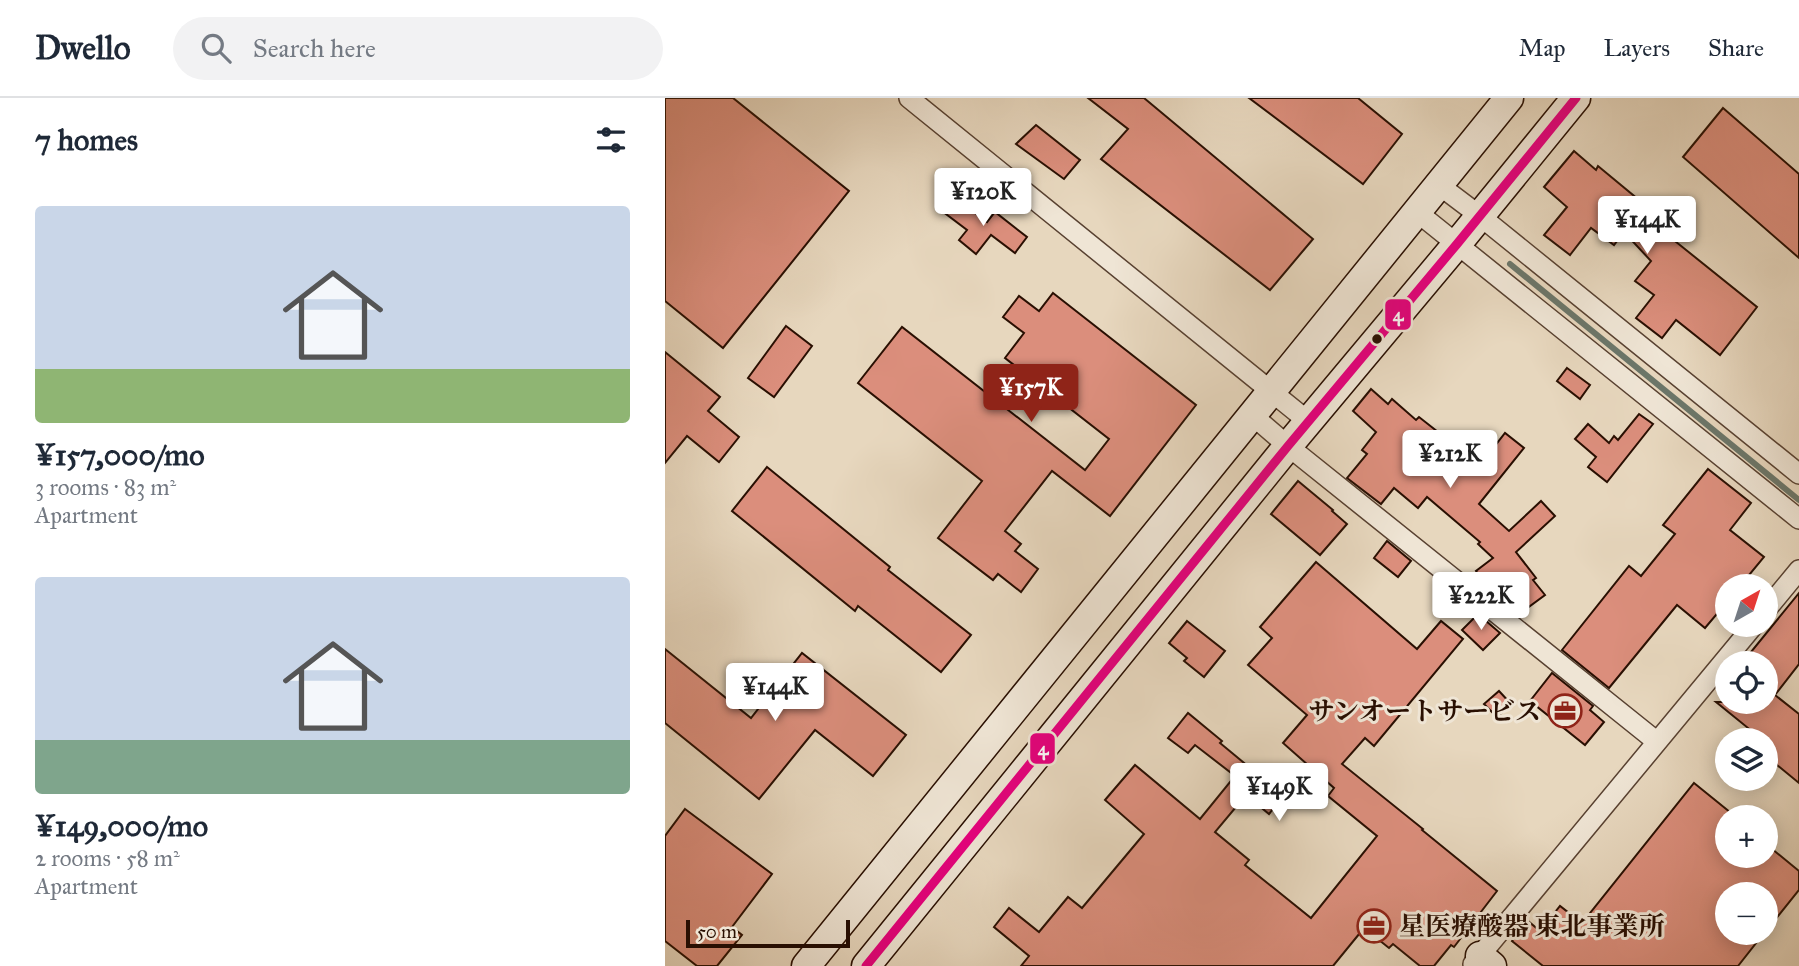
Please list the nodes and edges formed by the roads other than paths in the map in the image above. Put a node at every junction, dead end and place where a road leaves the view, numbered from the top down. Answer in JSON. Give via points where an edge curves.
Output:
{"nodes":[{"id":1,"x":909,"y":98,"type":"edge"},
{"id":2,"x":1510,"y":98,"type":"edge"},
{"id":3,"x":1576,"y":98,"type":"edge"},
{"id":4,"x":1439,"y":185,"type":"junction"},
{"id":5,"x":1417,"y":212,"type":"junction"},
{"id":6,"x":1480,"y":216,"type":"junction"},
{"id":7,"x":1457,"y":244,"type":"junction"},
{"id":8,"x":1271,"y":392,"type":"junction"},
{"id":9,"x":1252,"y":415,"type":"junction"},
{"id":10,"x":1309,"y":422,"type":"junction"},
{"id":11,"x":1288,"y":446,"type":"junction"},
{"id":12,"x":1799,"y":474,"type":"edge"},
{"id":13,"x":1799,"y":519,"type":"edge"},
{"id":14,"x":1799,"y":570,"type":"edge"},
{"id":15,"x":1778,"y":595,"type":"edge"},
{"id":16,"x":1743,"y":637,"type":"edge"},
{"id":17,"x":1656,"y":741,"type":"junction"},
{"id":18,"x":1481,"y":963,"type":"edge"},
{"id":19,"x":806,"y":966,"type":"edge"},
{"id":20,"x":866,"y":966,"type":"edge"}],
"edges":[{"from":1,"to":8,"type":"street"},
{"from":2,"to":4,"type":"street"},
{"from":3,"to":6,"type":"street"},
{"from":4,"to":5,"type":"street"},
{"from":4,"to":6,"type":"street"},
{"from":5,"to":7,"type":"street"},
{"from":5,"to":8,"type":"street"},
{"from":6,"to":7,"type":"street"},
{"from":6,"to":12,"type":"street"},
{"from":7,"to":10,"type":"street"},
{"from":7,"to":13,"type":"street"},
{"from":8,"to":9,"type":"street"},
{"from":8,"to":10,"type":"street"},
{"from":9,"to":11,"type":"street"},
{"from":9,"to":19,"type":"street"},
{"from":10,"to":11,"type":"street"},
{"from":11,"to":17,"type":"street"},
{"from":11,"to":20,"type":"street"},
{"from":14,"to":15,"type":"street"},
{"from":16,"to":17,"type":"street"},
{"from":17,"to":18,"type":"street"}]}
